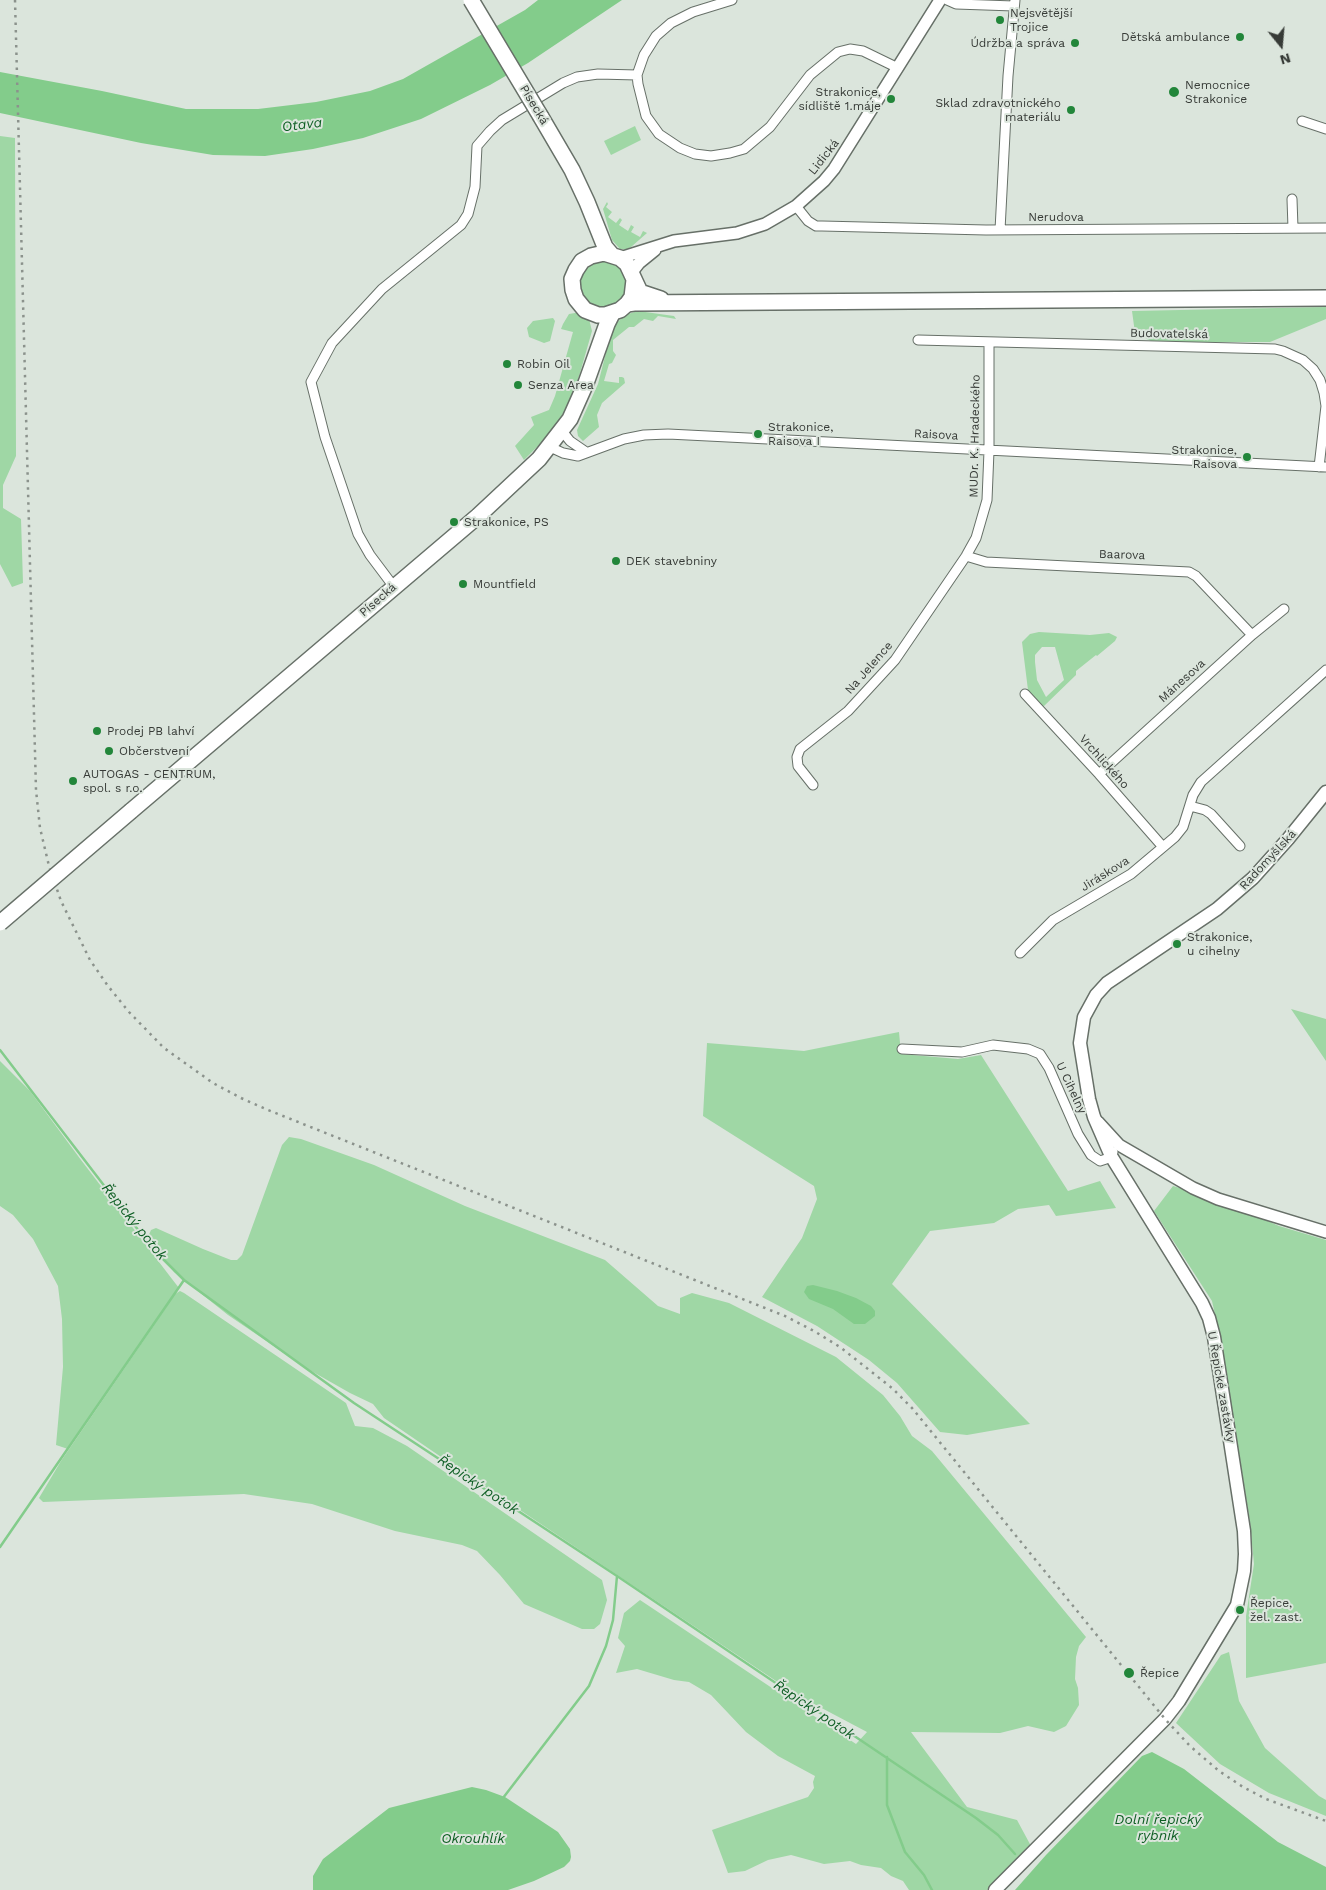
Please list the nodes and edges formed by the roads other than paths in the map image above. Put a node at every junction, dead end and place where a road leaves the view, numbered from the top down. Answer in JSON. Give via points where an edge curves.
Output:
{"nodes":[{"id":1,"x":471,"y":0,"type":"edge"},
{"id":2,"x":732,"y":0,"type":"edge"},
{"id":3,"x":940,"y":0,"type":"edge"},
{"id":4,"x":947,"y":0,"type":"edge"},
{"id":5,"x":1015,"y":3,"type":"edge"},
{"id":6,"x":898,"y":68,"type":"junction"},
{"id":7,"x":637,"y":75,"type":"junction"},
{"id":8,"x":1302,"y":122,"type":"dead end"},
{"id":9,"x":1326,"y":129,"type":"edge"},
{"id":10,"x":1292,"y":199,"type":"dead end"},
{"id":11,"x":796,"y":206,"type":"junction"},
{"id":12,"x":591,"y":213,"type":"junction"},
{"id":13,"x":1292,"y":228,"type":"junction"},
{"id":14,"x":1326,"y":228,"type":"edge"},
{"id":15,"x":1000,"y":230,"type":"junction"},
{"id":16,"x":663,"y":245,"type":"junction"},
{"id":17,"x":591,"y":256,"type":"junction"},
{"id":18,"x":615,"y":256,"type":"junction"},
{"id":19,"x":633,"y":276,"type":"junction"},
{"id":20,"x":1326,"y":298,"type":"edge"},
{"id":21,"x":627,"y":304,"type":"junction"},
{"id":22,"x":679,"y":304,"type":"junction"},
{"id":23,"x":590,"y":313,"type":"junction"},
{"id":24,"x":612,"y":314,"type":"junction"},
{"id":25,"x":918,"y":340,"type":"dead end"},
{"id":26,"x":989,"y":342,"type":"junction"},
{"id":27,"x":593,"y":363,"type":"junction"},
{"id":28,"x":562,"y":431,"type":"junction"},
{"id":29,"x":550,"y":447,"type":"junction"},
{"id":30,"x":989,"y":451,"type":"junction"},
{"id":31,"x":586,"y":452,"type":"junction"},
{"id":32,"x":1322,"y":467,"type":"edge"},
{"id":33,"x":966,"y":556,"type":"junction"},
{"id":34,"x":390,"y":582,"type":"junction"},
{"id":35,"x":1284,"y":609,"type":"dead end"},
{"id":36,"x":1252,"y":635,"type":"junction"},
{"id":37,"x":1326,"y":670,"type":"edge"},
{"id":38,"x":1025,"y":694,"type":"dead end"},
{"id":39,"x":1098,"y":774,"type":"junction"},
{"id":40,"x":813,"y":785,"type":"dead end"},
{"id":41,"x":1326,"y":792,"type":"edge"},
{"id":42,"x":1190,"y":806,"type":"junction"},
{"id":43,"x":1240,"y":846,"type":"dead end"},
{"id":44,"x":1163,"y":847,"type":"junction"},
{"id":45,"x":0,"y":923,"type":"edge"},
{"id":46,"x":1020,"y":953,"type":"dead end"},
{"id":47,"x":902,"y":1049,"type":"dead end"},
{"id":48,"x":1115,"y":1151,"type":"junction"},
{"id":49,"x":1326,"y":1232,"type":"edge"},
{"id":50,"x":995,"y":1890,"type":"edge"}],
"edges":[{"from":1,"to":12,"type":"main road","name":"Písecká","bridge":true,"via":[[572,170]]},
{"from":2,"to":7,"type":"street","via":[[693,12],[671,23],[656,36]]},
{"from":3,"to":6,"type":"street","name":"Lidická"},
{"from":4,"to":5,"type":"street","via":[[956,4]]},
{"from":5,"to":15,"type":"street"},
{"from":6,"to":7,"type":"street","via":[[863,51],[850,49],[838,52],[810,76],[756,140],[730,153],[711,156],[680,148],[659,134],[646,116]]},
{"from":6,"to":11,"type":"street","name":"Lidická","via":[[834,169]]},
{"from":7,"to":34,"type":"street","name":"Písecká","via":[[577,77],[502,120],[490,131],[478,146],[475,188],[468,214],[461,225],[382,289],[332,343],[311,382],[325,437],[358,534]]},
{"from":8,"to":9,"type":"street"},
{"from":10,"to":13,"type":"street"},
{"from":11,"to":15,"type":"street","name":"Nerudova","via":[[805,219],[816,226]]},
{"from":11,"to":16,"type":"street","name":"Lidická","via":[[765,224],[737,233],[688,238]]},
{"from":12,"to":17,"type":"main road","name":"Písecká","via":[[594,238]]},
{"from":12,"to":18,"type":"main road","name":"Písecká","via":[[605,247]]},
{"from":13,"to":14,"type":"street","name":"Nerudova"},
{"from":13,"to":15,"type":"street","name":"Nerudova"},
{"from":16,"to":18,"type":"street","name":"Lidická"},
{"from":16,"to":19,"type":"street","name":"Lidická","via":[[639,263]]},
{"from":17,"to":18,"type":"main road","via":[[604,253]]},
{"from":17,"to":23,"type":"main road","via":[[579,266],[572,279],[576,299]]},
{"from":18,"to":19,"type":"main road","via":[[627,264]]},
{"from":19,"to":21,"type":"main road","via":[[632,297]]},
{"from":19,"to":22,"type":"main road","via":[[637,287],[645,294]]},
{"from":20,"to":22,"type":"main road"},
{"from":21,"to":22,"type":"main road"},
{"from":21,"to":24,"type":"main road"},
{"from":23,"to":24,"type":"main road"},
{"from":23,"to":27,"type":"main road","name":"Písecká","via":[[596,329]]},
{"from":24,"to":27,"type":"main road","name":"Písecká"},
{"from":25,"to":26,"type":"street","name":"Budovatelská"},
{"from":26,"to":30,"type":"street","name":"MUDr. K. Hradeckého"},
{"from":26,"to":32,"type":"street","name":"Budovatelská","via":[[1275,349],[1294,355],[1313,369],[1324,393]]},
{"from":27,"to":28,"type":"main road","name":"Písecká","via":[[580,400]]},
{"from":28,"to":29,"type":"main road","name":"Písecká"},
{"from":28,"to":31,"type":"street","via":[[570,442]]},
{"from":29,"to":31,"type":"street","name":"Raisova","via":[[570,455]]},
{"from":29,"to":34,"type":"main road","name":"Písecká","via":[[501,495]]},
{"from":30,"to":31,"type":"street","name":"Raisova","via":[[668,434],[644,435]]},
{"from":30,"to":32,"type":"street","name":"Raisova"},
{"from":30,"to":33,"type":"street","name":"MUDr. K. Hradeckého","via":[[987,500],[976,538]]},
{"from":33,"to":36,"type":"street","name":"Baarova","via":[[986,562],[1188,572],[1196,576]]},
{"from":33,"to":40,"type":"street","name":"Na Jelence","via":[[895,660],[848,711],[800,749],[798,766]]},
{"from":34,"to":45,"type":"main road","name":"Písecká","bridge":true},
{"from":35,"to":36,"type":"street","name":"Mánesova"},
{"from":36,"to":39,"type":"street","name":"Mánesova"},
{"from":37,"to":42,"type":"street","name":"Jiráskova","via":[[1201,782]]},
{"from":38,"to":39,"type":"street","name":"Vrchlického"},
{"from":39,"to":44,"type":"street","name":"Vrchlického"},
{"from":41,"to":48,"type":"main road","name":"Radomyšlská","via":[[1253,878],[1217,909],[1107,983],[1096,995],[1084,1017],[1080,1043],[1094,1117]]},
{"from":42,"to":43,"type":"street","via":[[1211,814]]},
{"from":42,"to":44,"type":"street","name":"Jiráskova","via":[[1180,832]]},
{"from":44,"to":46,"type":"street","name":"Jiráskova","via":[[1131,874],[1052,920]]},
{"from":47,"to":48,"type":"street","name":"U Cihelny","via":[[962,1052],[993,1045],[1028,1049],[1040,1054],[1091,1155],[1100,1161]]},
{"from":48,"to":49,"type":"street","via":[[1218,1199]]},
{"from":48,"to":50,"type":"main road","name":"U Řepické zastávky","via":[[1209,1318],[1242,1515],[1244,1572],[1237,1605],[1176,1706]]}]}
